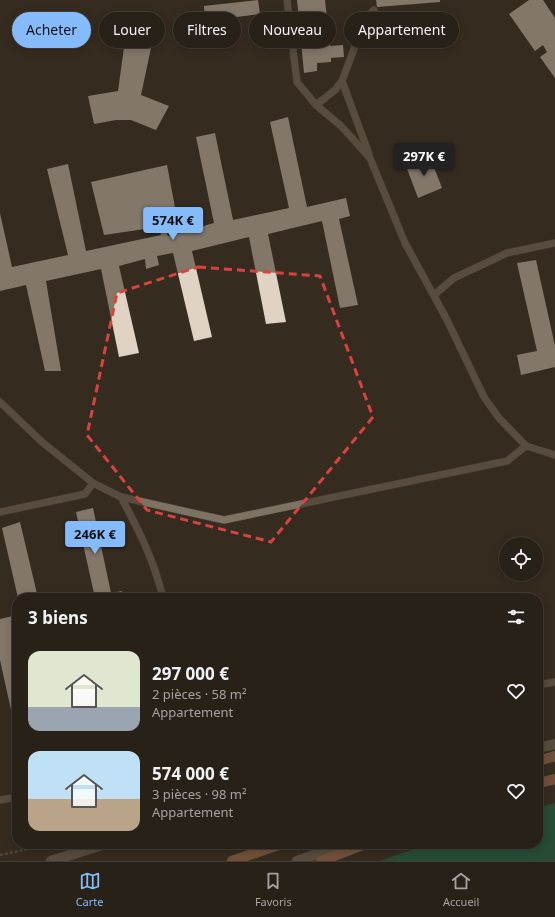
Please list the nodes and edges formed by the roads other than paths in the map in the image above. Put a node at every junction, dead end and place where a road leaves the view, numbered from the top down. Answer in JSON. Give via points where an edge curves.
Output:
{"nodes":[{"id":1,"x":287,"y":0,"type":"edge"},
{"id":2,"x":374,"y":10,"type":"dead end"},
{"id":3,"x":342,"y":82,"type":"junction"},
{"id":4,"x":316,"y":105,"type":"junction"},
{"id":5,"x":370,"y":158,"type":"junction"},
{"id":6,"x":555,"y":243,"type":"edge"},
{"id":7,"x":434,"y":296,"type":"junction"},
{"id":8,"x":0,"y":402,"type":"edge"},
{"id":9,"x":526,"y":446,"type":"junction"},
{"id":10,"x":555,"y":455,"type":"edge"},
{"id":11,"x":93,"y":483,"type":"junction"},
{"id":12,"x":121,"y":498,"type":"junction"},
{"id":13,"x":0,"y":512,"type":"edge"},
{"id":14,"x":162,"y":593,"type":"edge"},
{"id":15,"x":555,"y":682,"type":"edge"},
{"id":16,"x":543,"y":684,"type":"edge"},
{"id":17,"x":555,"y":744,"type":"edge"},
{"id":18,"x":543,"y":747,"type":"edge"},
{"id":19,"x":555,"y":756,"type":"edge"},
{"id":20,"x":543,"y":760,"type":"edge"},
{"id":21,"x":555,"y":778,"type":"edge"},
{"id":22,"x":543,"y":782,"type":"edge"},
{"id":23,"x":12,"y":797,"type":"edge"},
{"id":24,"x":0,"y":800,"type":"edge"},
{"id":25,"x":89,"y":849,"type":"edge"},
{"id":26,"x":267,"y":849,"type":"edge"},
{"id":27,"x":332,"y":849,"type":"edge"},
{"id":28,"x":352,"y":849,"type":"edge"},
{"id":29,"x":51,"y":861,"type":"edge"},
{"id":30,"x":232,"y":861,"type":"edge"},
{"id":31,"x":297,"y":861,"type":"edge"},
{"id":32,"x":321,"y":861,"type":"edge"}],
"edges":[{"from":1,"to":4,"type":"lane","via":[[296,82]]},
{"from":2,"to":3,"type":"lane","via":[[366,17]]},
{"from":3,"to":4,"type":"lane"},
{"from":3,"to":5,"type":"lane"},
{"from":4,"to":5,"type":"lane","via":[[342,126]]},
{"from":5,"to":7,"type":"lane","via":[[405,243]]},
{"from":6,"to":7,"type":"lane","via":[[507,253],[454,278]]},
{"from":7,"to":9,"type":"lane","via":[[484,397],[499,418]]},
{"from":8,"to":11,"type":"lane","via":[[42,442]]},
{"from":9,"to":10,"type":"lane"},
{"from":9,"to":12,"type":"lane","via":[[507,461],[224,520]]},
{"from":11,"to":12,"type":"lane"},
{"from":11,"to":13,"type":"lane","via":[[85,494]]},
{"from":12,"to":14,"type":"lane","via":[[146,544]]},
{"from":15,"to":16,"type":"lane"},
{"from":17,"to":18,"type":"street"},
{"from":19,"to":20,"type":"main road"},
{"from":21,"to":22,"type":"main road"},
{"from":23,"to":24,"type":"lane"},
{"from":25,"to":29,"type":"street"},
{"from":26,"to":30,"type":"main road"},
{"from":27,"to":31,"type":"street"},
{"from":28,"to":32,"type":"main road"}]}
